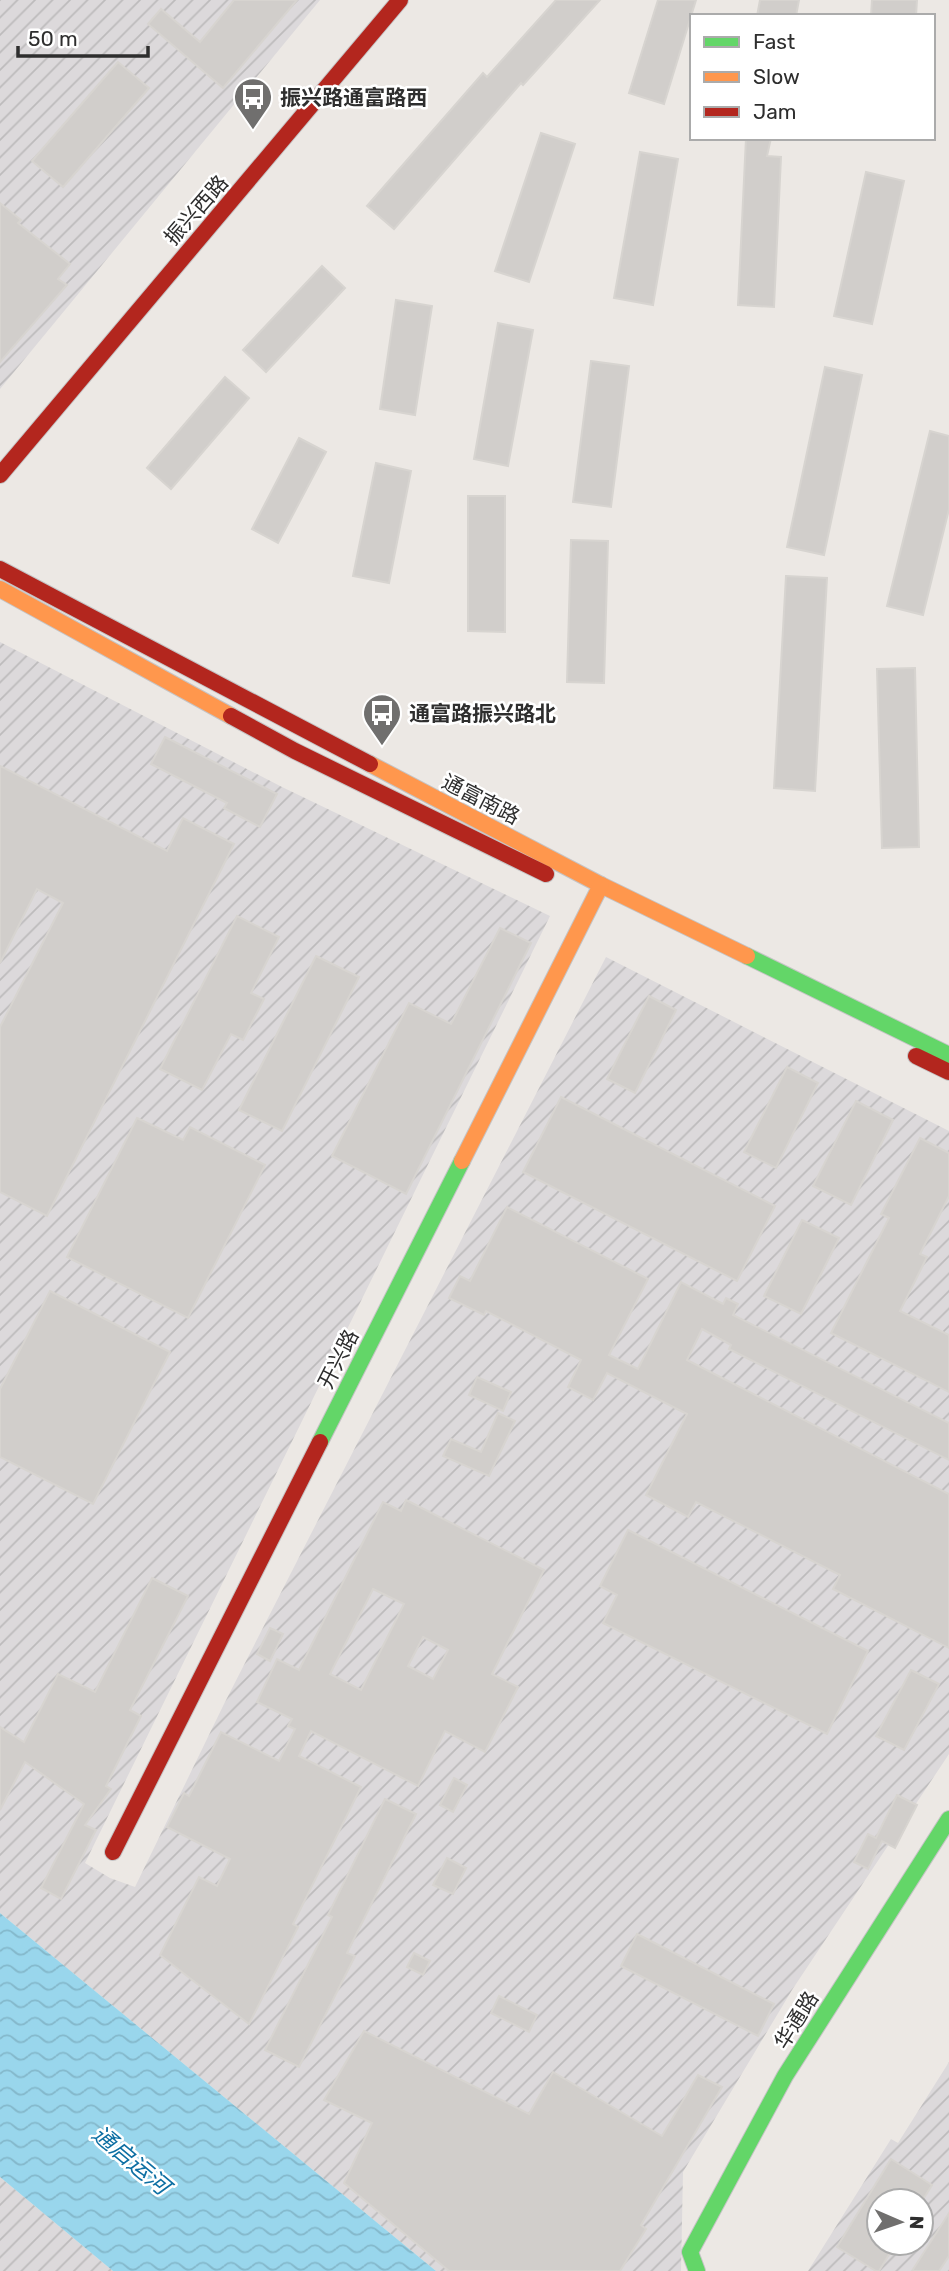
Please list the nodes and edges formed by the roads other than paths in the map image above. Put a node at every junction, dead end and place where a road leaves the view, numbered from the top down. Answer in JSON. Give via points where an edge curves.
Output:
{"nodes":[{"id":1,"x":400,"y":0,"type":"edge"},
{"id":2,"x":22,"y":446,"type":"junction"},
{"id":3,"x":0,"y":466,"type":"edge"},
{"id":4,"x":0,"y":475,"type":"edge"},
{"id":5,"x":0,"y":569,"type":"edge"},
{"id":6,"x":0,"y":589,"type":"edge"},
{"id":7,"x":598,"y":891,"type":"junction"},
{"id":8,"x":949,"y":1055,"type":"edge"},
{"id":9,"x":949,"y":1072,"type":"edge"},
{"id":10,"x":949,"y":1819,"type":"edge"},
{"id":11,"x":113,"y":1852,"type":"dead end"},
{"id":12,"x":697,"y":2271,"type":"edge"}],
"edges":[{"from":1,"to":2,"type":"street","name":"振兴西路"},
{"from":2,"to":3,"type":"street","name":"振兴西路"},
{"from":2,"to":4,"type":"street","name":"振兴西路"},
{"from":5,"to":7,"type":"street","name":"通富南路"},
{"from":6,"to":7,"type":"street","name":"通富南路","via":[[295,751]]},
{"from":7,"to":8,"type":"street","name":"通富南路"},
{"from":7,"to":9,"type":"street","name":"通富南路"},
{"from":7,"to":11,"type":"street","name":"开兴路"},
{"from":10,"to":12,"type":"street","name":"华通路","via":[[785,2076],[690,2252]]}]}
